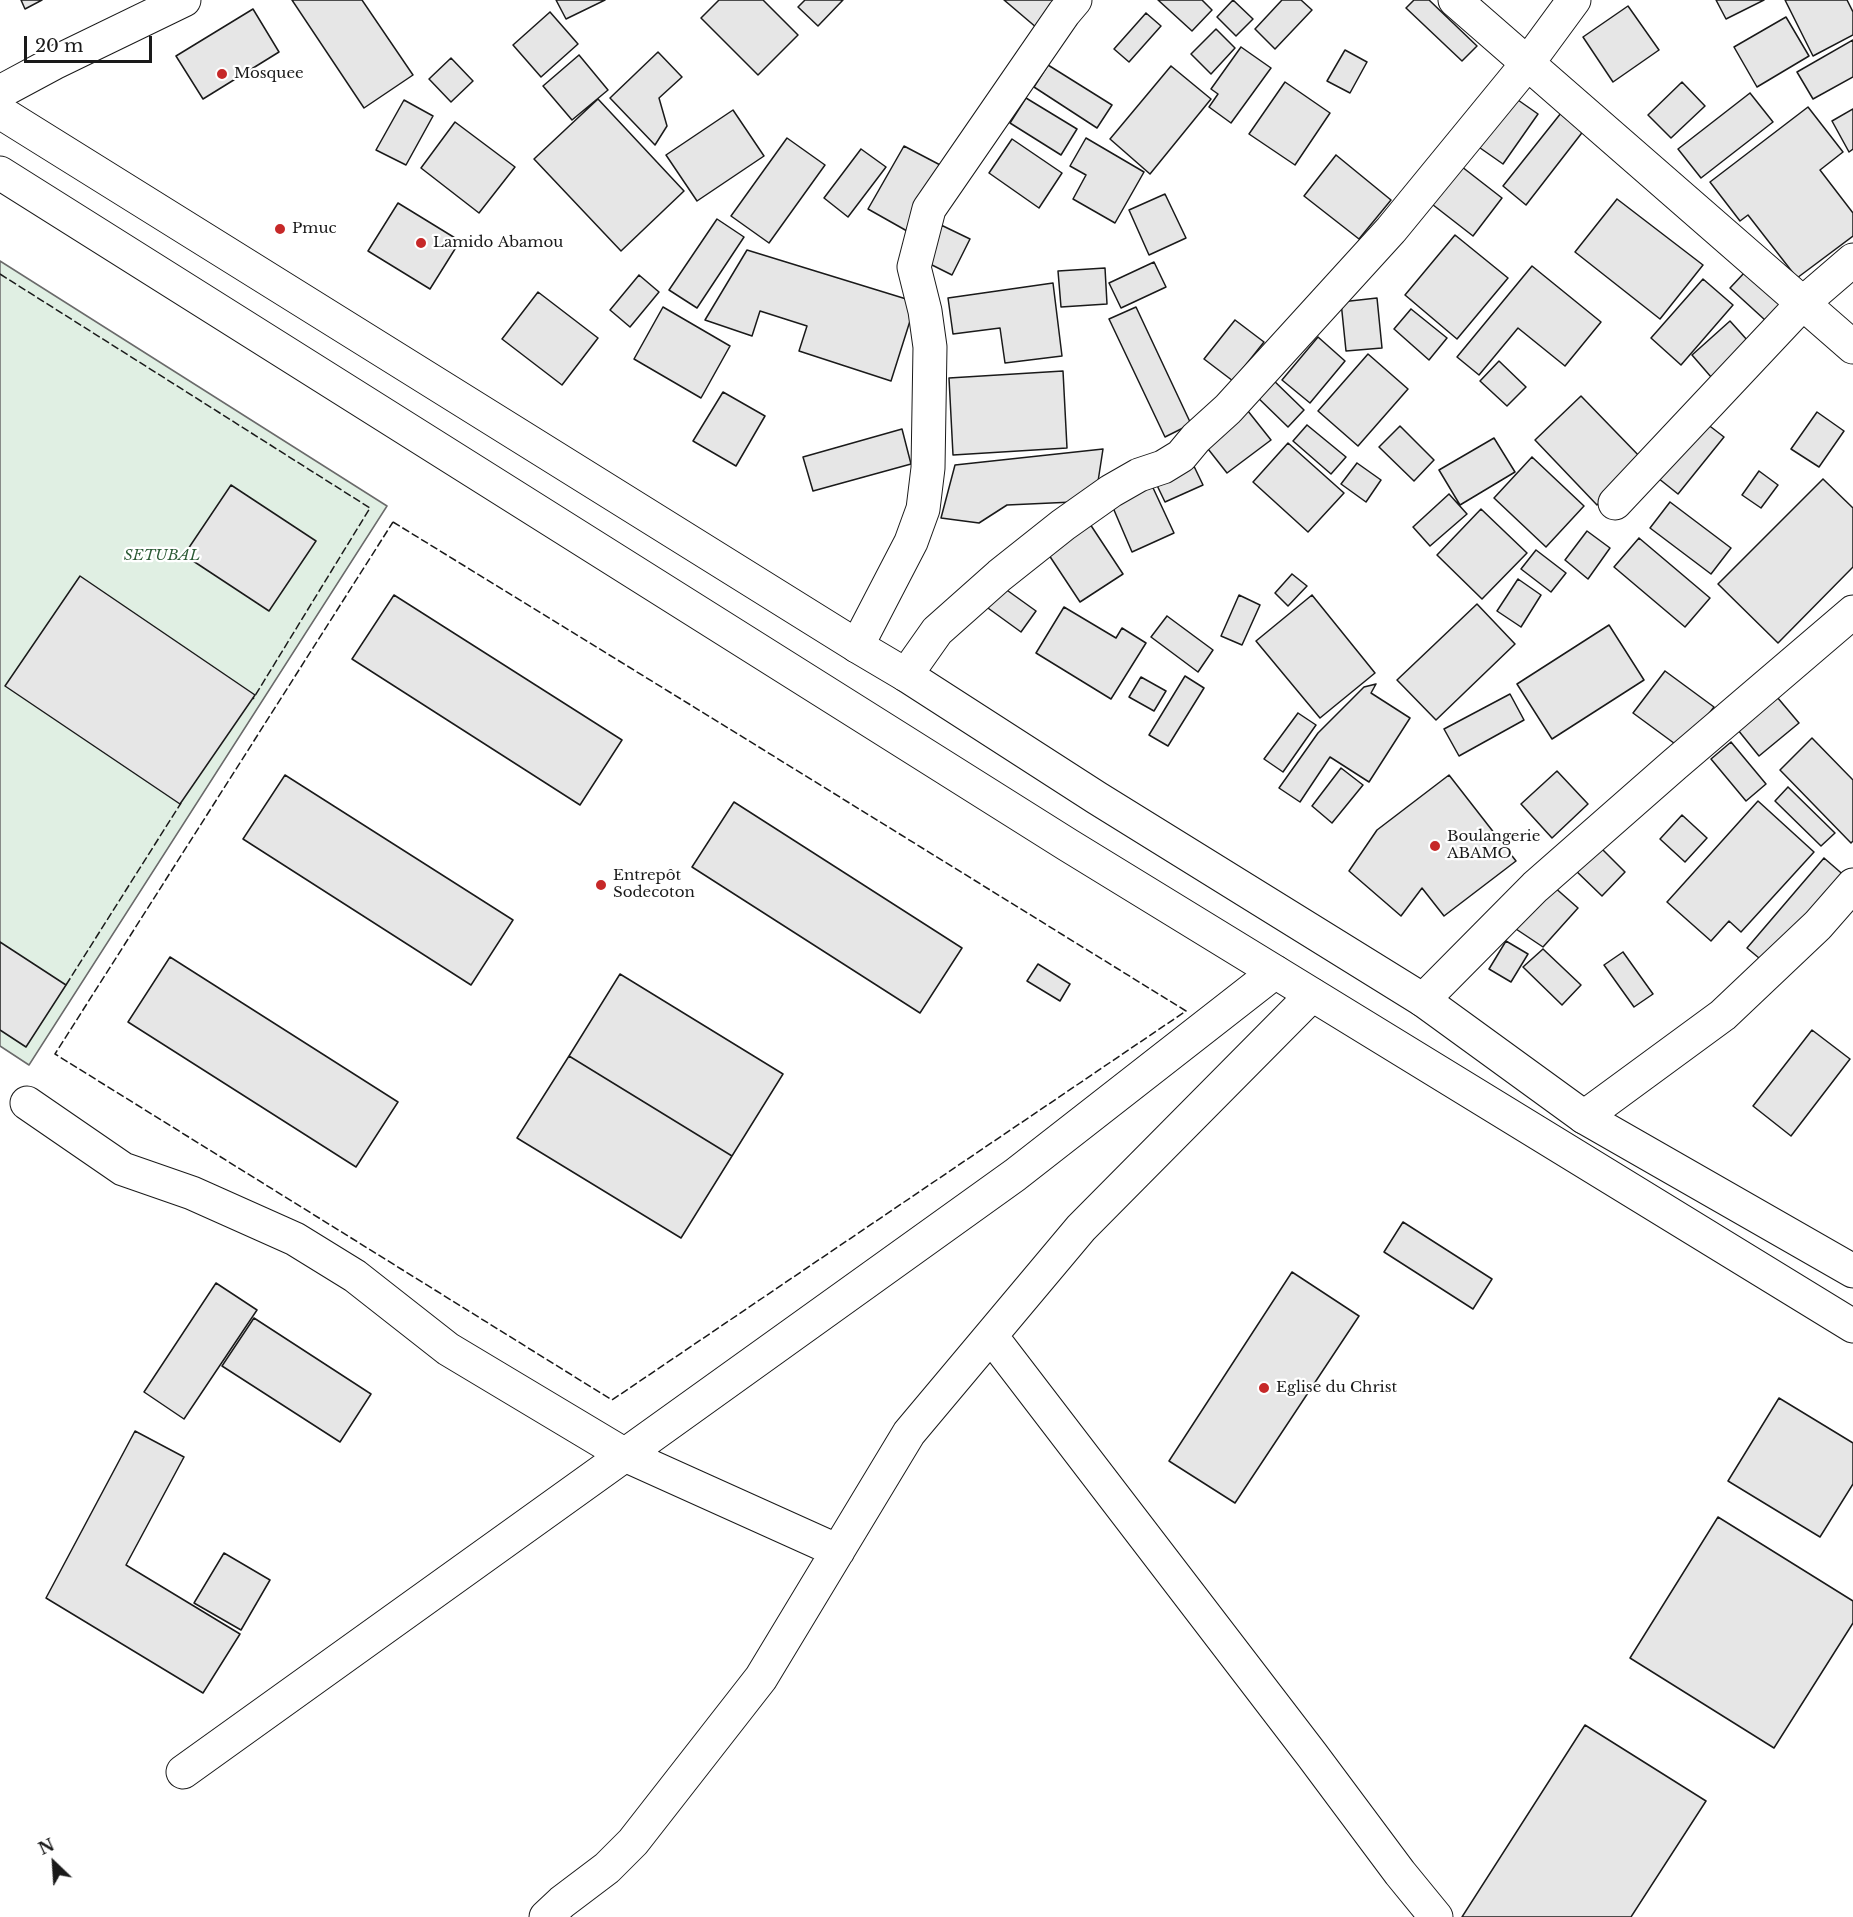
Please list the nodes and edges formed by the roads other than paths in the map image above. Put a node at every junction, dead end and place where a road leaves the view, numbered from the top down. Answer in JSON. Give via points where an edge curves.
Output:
{"nodes":[{"id":1,"x":184,"y":0,"type":"edge"},
{"id":2,"x":1075,"y":0,"type":"edge"},
{"id":3,"x":1455,"y":0,"type":"edge"},
{"id":4,"x":1574,"y":0,"type":"edge"},
{"id":5,"x":1527,"y":64,"type":"junction"},
{"id":6,"x":0,"y":92,"type":"edge"},
{"id":7,"x":0,"y":112,"type":"edge"},
{"id":8,"x":0,"y":173,"type":"edge"},
{"id":9,"x":1853,"y":260,"type":"edge"},
{"id":10,"x":1803,"y":303,"type":"junction"},
{"id":11,"x":1853,"y":347,"type":"edge"},
{"id":12,"x":1615,"y":503,"type":"dead end"},
{"id":13,"x":1853,"y":612,"type":"edge"},
{"id":14,"x":856,"y":646,"type":"junction"},
{"id":15,"x":906,"y":675,"type":"junction"},
{"id":16,"x":1853,"y":885,"type":"edge"},
{"id":17,"x":1275,"y":972,"type":"junction"},
{"id":18,"x":1312,"y":995,"type":"junction"},
{"id":19,"x":1423,"y":1000,"type":"junction"},
{"id":20,"x":27,"y":1103,"type":"dead end"},
{"id":21,"x":1584,"y":1117,"type":"junction"},
{"id":22,"x":1853,"y":1271,"type":"edge"},
{"id":23,"x":1853,"y":1326,"type":"edge"},
{"id":24,"x":991,"y":1336,"type":"junction"},
{"id":25,"x":625,"y":1455,"type":"junction"},
{"id":26,"x":838,"y":1551,"type":"junction"},
{"id":27,"x":183,"y":1772,"type":"dead end"},
{"id":28,"x":546,"y":1917,"type":"edge"},
{"id":29,"x":1436,"y":1917,"type":"edge"}],
"edges":[{"from":1,"to":6,"type":"street"},
{"from":2,"to":14,"type":"street","via":[[929,209],[914,267],[930,346],[928,468],[923,509],[911,542]]},
{"from":3,"to":5,"type":"street"},
{"from":4,"to":5,"type":"street"},
{"from":5,"to":10,"type":"street"},
{"from":5,"to":15,"type":"street","via":[[1391,230],[1181,456],[1111,491],[1000,574],[937,631]]},
{"from":7,"to":14,"type":"street"},
{"from":8,"to":17,"type":"street"},
{"from":9,"to":10,"type":"street"},
{"from":10,"to":11,"type":"street"},
{"from":10,"to":12,"type":"street"},
{"from":13,"to":19,"type":"street","via":[[1535,887]]},
{"from":14,"to":15,"type":"street"},
{"from":15,"to":19,"type":"street"},
{"from":16,"to":21,"type":"street","via":[[1818,925],[1723,1015]]},
{"from":17,"to":18,"type":"street"},
{"from":17,"to":25,"type":"street","via":[[1016,1175]]},
{"from":18,"to":23,"type":"street"},
{"from":18,"to":24,"type":"street","via":[[1081,1228]]},
{"from":19,"to":21,"type":"street"},
{"from":20,"to":25,"type":"street","via":[[123,1169],[192,1193],[295,1239],[355,1276],[448,1350]]},
{"from":21,"to":22,"type":"street"},
{"from":24,"to":26,"type":"street","via":[[909,1433]]},
{"from":24,"to":29,"type":"street"},
{"from":25,"to":26,"type":"street"},
{"from":25,"to":27,"type":"street"},
{"from":26,"to":28,"type":"street","via":[[761,1678],[663,1806],[607,1868]]}]}
